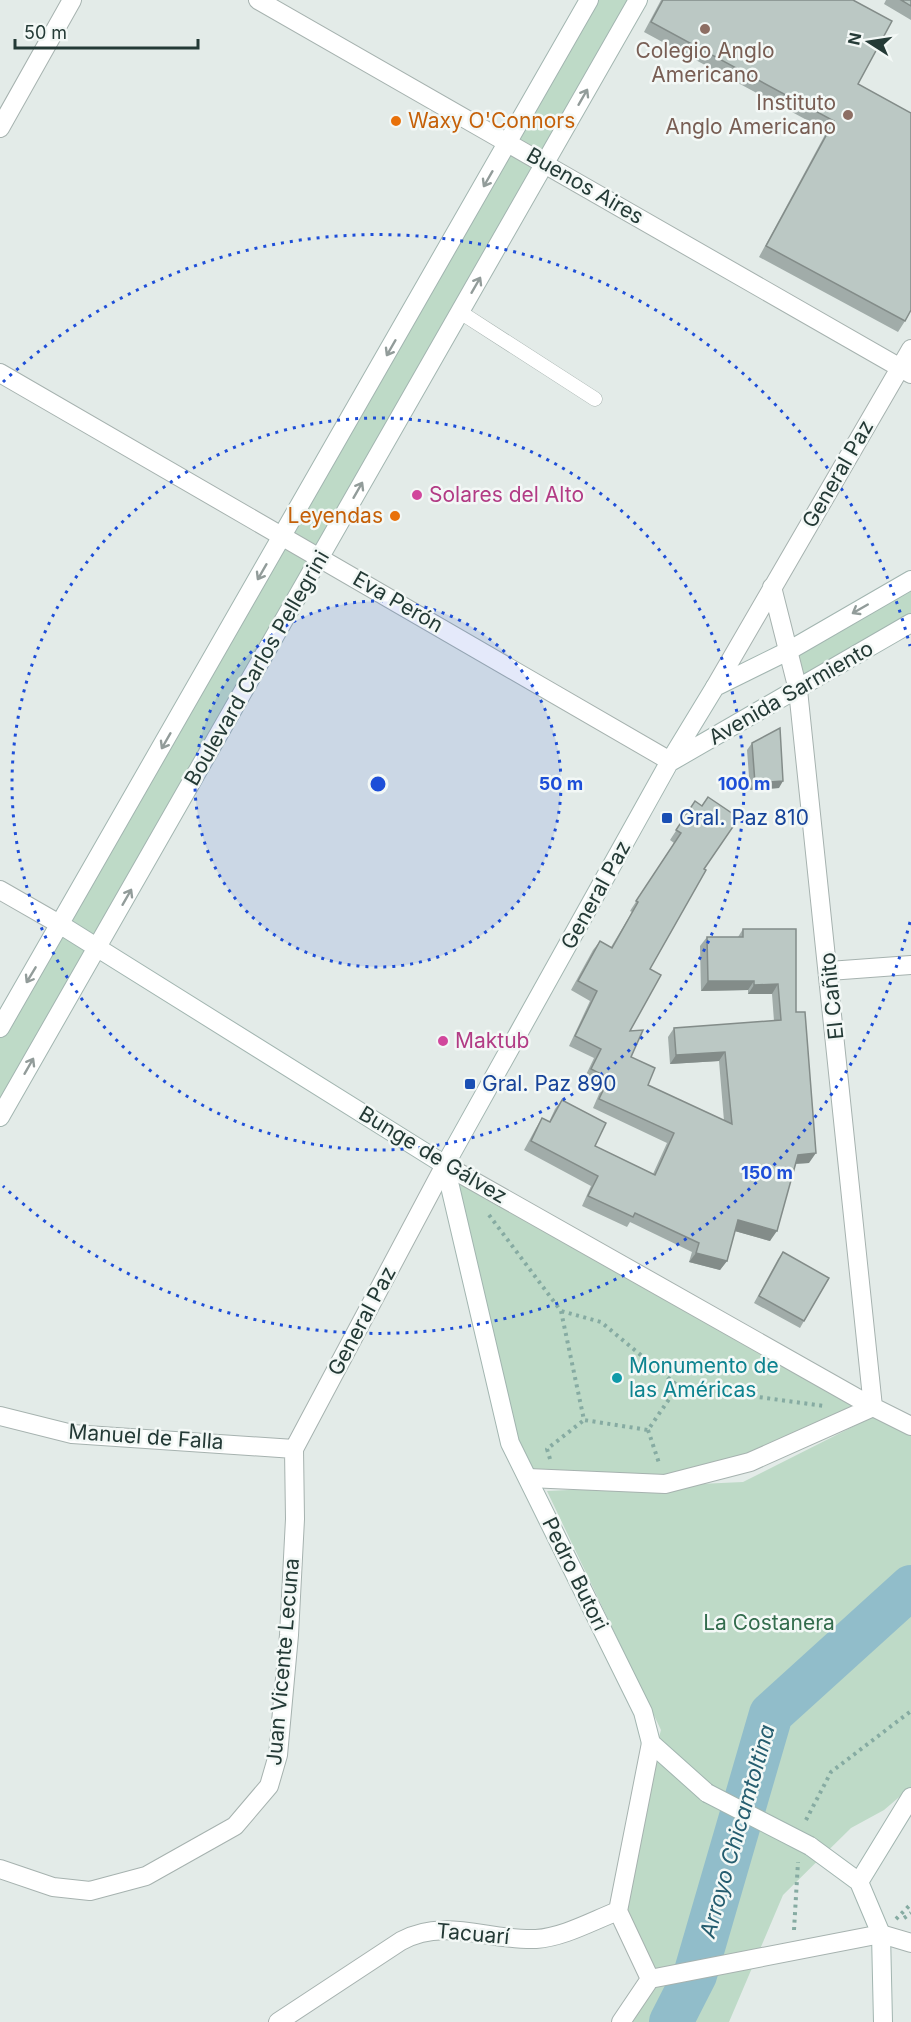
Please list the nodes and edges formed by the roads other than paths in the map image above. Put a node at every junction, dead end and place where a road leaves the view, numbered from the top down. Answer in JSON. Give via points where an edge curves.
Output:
{"nodes":[{"id":1,"x":72,"y":0,"type":"edge"},
{"id":2,"x":258,"y":0,"type":"edge"},
{"id":3,"x":590,"y":0,"type":"edge"},
{"id":4,"x":638,"y":0,"type":"edge"},
{"id":5,"x":0,"y":128,"type":"edge"},
{"id":6,"x":509,"y":142,"type":"junction"},
{"id":7,"x":545,"y":163,"type":"junction"},
{"id":8,"x":460,"y":312,"type":"junction"},
{"id":9,"x":911,"y":349,"type":"edge"},
{"id":10,"x":905,"y":371,"type":"edge"},
{"id":11,"x":0,"y":373,"type":"edge"},
{"id":12,"x":595,"y":399,"type":"dead end"},
{"id":13,"x":283,"y":535,"type":"junction"},
{"id":14,"x":320,"y":556,"type":"junction"},
{"id":15,"x":911,"y":580,"type":"edge"},
{"id":16,"x":772,"y":588,"type":"junction"},
{"id":17,"x":911,"y":623,"type":"edge"},
{"id":18,"x":789,"y":650,"type":"junction"},
{"id":19,"x":715,"y":687,"type":"junction"},
{"id":20,"x":798,"y":690,"type":"junction"},
{"id":21,"x":670,"y":761,"type":"junction"},
{"id":22,"x":0,"y":890,"type":"edge"},
{"id":23,"x":61,"y":925,"type":"junction"},
{"id":24,"x":98,"y":948,"type":"junction"},
{"id":25,"x":911,"y":965,"type":"edge"},
{"id":26,"x":829,"y":971,"type":"junction"},
{"id":27,"x":0,"y":1028,"type":"edge"},
{"id":28,"x":0,"y":1117,"type":"edge"},
{"id":29,"x":445,"y":1165,"type":"junction"},
{"id":30,"x":873,"y":1407,"type":"junction"},
{"id":31,"x":0,"y":1416,"type":"edge"},
{"id":32,"x":911,"y":1426,"type":"edge"},
{"id":33,"x":294,"y":1449,"type":"junction"},
{"id":34,"x":528,"y":1478,"type":"junction"},
{"id":35,"x":651,"y":1743,"type":"junction"},
{"id":36,"x":911,"y":1797,"type":"edge"},
{"id":37,"x":0,"y":1869,"type":"edge"},
{"id":38,"x":859,"y":1882,"type":"junction"},
{"id":39,"x":618,"y":1911,"type":"junction"},
{"id":40,"x":881,"y":1934,"type":"junction"},
{"id":41,"x":911,"y":1943,"type":"edge"},
{"id":42,"x":650,"y":1979,"type":"junction"},
{"id":43,"x":278,"y":2022,"type":"edge"},
{"id":44,"x":621,"y":2022,"type":"edge"},
{"id":45,"x":883,"y":2022,"type":"edge"}],
"edges":[{"from":1,"to":5,"type":"street"},
{"from":2,"to":6,"type":"street","name":"Buenos Aires"},
{"from":3,"to":6,"type":"street","name":"Boulevard Carlos Pellegrini"},
{"from":7,"to":4,"type":"street","name":"Boulevard Carlos Pellegrini","one_way":true},
{"from":6,"to":7,"type":"street","name":"Buenos Aires"},
{"from":6,"to":13,"type":"street","name":"Boulevard Carlos Pellegrini","one_way":true},
{"from":8,"to":7,"type":"street","name":"Boulevard Carlos Pellegrini","one_way":true},
{"from":7,"to":10,"type":"street","name":"Buenos Aires"},
{"from":8,"to":12,"type":"lane"},
{"from":14,"to":8,"type":"street","name":"Boulevard Carlos Pellegrini","one_way":true},
{"from":9,"to":10,"type":"street","name":"General Paz"},
{"from":10,"to":16,"type":"street","name":"General Paz"},
{"from":11,"to":13,"type":"street","name":"Eva Perón"},
{"from":13,"to":14,"type":"street","name":"Eva Perón"},
{"from":13,"to":23,"type":"street","name":"Boulevard Carlos Pellegrini","one_way":true},
{"from":14,"to":21,"type":"street","name":"Eva Perón"},
{"from":24,"to":14,"type":"street","name":"Boulevard Carlos Pellegrini","one_way":true},
{"from":15,"to":18,"type":"street","name":"Avenida Sarmiento","one_way":true},
{"from":16,"to":18,"type":"street","name":"El Cañito"},
{"from":16,"to":19,"type":"street","name":"General Paz"},
{"from":17,"to":20,"type":"street","name":"Avenida Sarmiento"},
{"from":18,"to":19,"type":"street","name":"Avenida Sarmiento"},
{"from":18,"to":20,"type":"street","name":"El Cañito"},
{"from":19,"to":21,"type":"street","name":"General Paz"},
{"from":20,"to":21,"type":"street","name":"Avenida Sarmiento"},
{"from":20,"to":26,"type":"street","name":"El Cañito"},
{"from":21,"to":29,"type":"street","name":"General Paz"},
{"from":22,"to":23,"type":"street","name":"Bunge de Gálvez"},
{"from":23,"to":24,"type":"street","name":"Bunge de Gálvez"},
{"from":23,"to":27,"type":"street","name":"Boulevard Carlos Pellegrini","one_way":true},
{"from":28,"to":24,"type":"street","name":"Boulevard Carlos Pellegrini","one_way":true},
{"from":24,"to":29,"type":"street","name":"Bunge de Gálvez"},
{"from":25,"to":26,"type":"street"},
{"from":26,"to":30,"type":"street","name":"El Cañito"},
{"from":29,"to":30,"type":"street","name":"Bunge de Gálvez"},
{"from":29,"to":33,"type":"street","name":"General Paz"},
{"from":29,"to":34,"type":"street","name":"Pedro Butori","via":[[510,1443]]},
{"from":30,"to":32,"type":"street","name":"Bunge de Gálvez"},
{"from":30,"to":34,"type":"street","via":[[750,1462],[665,1484]]},
{"from":31,"to":33,"type":"street","name":"Manuel de Falla","via":[[72,1434]]},
{"from":33,"to":37,"type":"street","name":"Juan Vicente Lecuna","via":[[289,1635],[278,1755],[269,1786],[235,1826],[146,1876],[90,1892],[53,1887]]},
{"from":34,"to":35,"type":"street","name":"Pedro Butori","via":[[643,1712]]},
{"from":35,"to":38,"type":"street","bridge":true,"via":[[707,1793]]},
{"from":35,"to":39,"type":"street","name":"Pedro Butori"},
{"from":36,"to":38,"type":"street"},
{"from":38,"to":40,"type":"street"},
{"from":39,"to":42,"type":"street"},
{"from":39,"to":43,"type":"street","name":"Tacuarí","via":[[564,1933],[536,1939],[450,1929],[422,1931]]},
{"from":40,"to":41,"type":"street"},
{"from":40,"to":42,"type":"street"},
{"from":40,"to":45,"type":"street"},
{"from":42,"to":44,"type":"street"}]}
